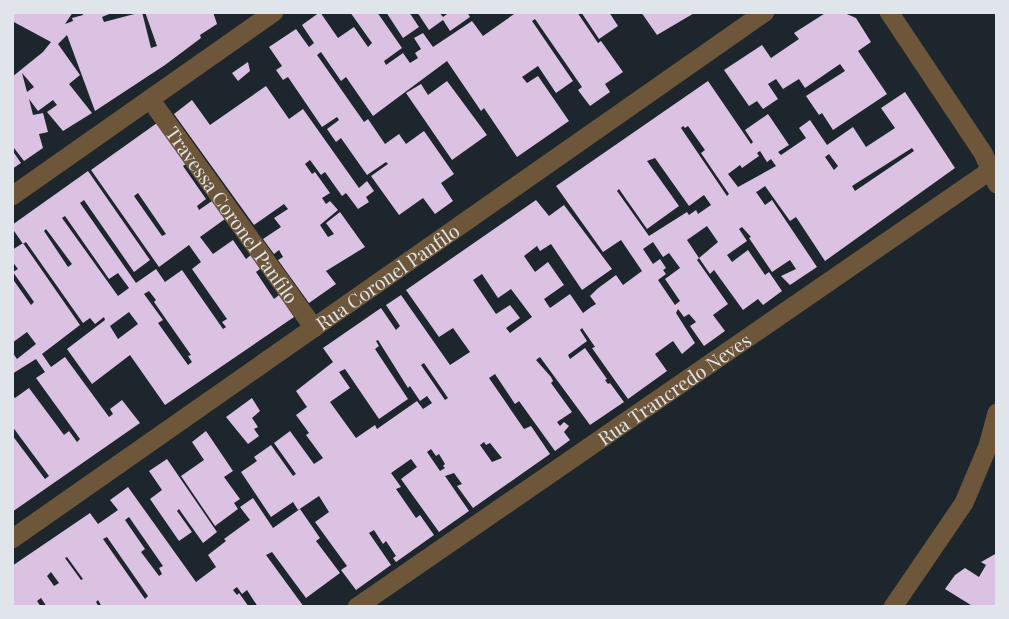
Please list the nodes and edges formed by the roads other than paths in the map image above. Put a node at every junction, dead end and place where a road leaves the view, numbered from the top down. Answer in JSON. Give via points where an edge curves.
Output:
{"nodes":[{"id":1,"x":274,"y":12,"type":"edge"},
{"id":2,"x":765,"y":12,"type":"edge"},
{"id":3,"x":889,"y":12,"type":"edge"},
{"id":4,"x":150,"y":99,"type":"junction"},
{"id":5,"x":994,"y":177,"type":"edge"},
{"id":6,"x":12,"y":196,"type":"edge"},
{"id":7,"x":314,"y":328,"type":"junction"},
{"id":8,"x":997,"y":413,"type":"edge"},
{"id":9,"x":12,"y":540,"type":"edge"},
{"id":10,"x":357,"y":607,"type":"edge"},
{"id":11,"x":893,"y":607,"type":"edge"}],
"edges":[{"from":1,"to":4,"type":"street"},
{"from":2,"to":7,"type":"street","name":"Rua Coronel Panfilo"},
{"from":3,"to":5,"type":"street","via":[[983,153]]},
{"from":4,"to":6,"type":"street"},
{"from":4,"to":7,"type":"street","name":"Travessa Coronel Panfilo"},
{"from":5,"to":10,"type":"street","name":"Rua Trancredo Neves"},
{"from":7,"to":9,"type":"street","name":"Rua Coronel Panfilo"},
{"from":8,"to":11,"type":"street","via":[[964,503]]}]}
